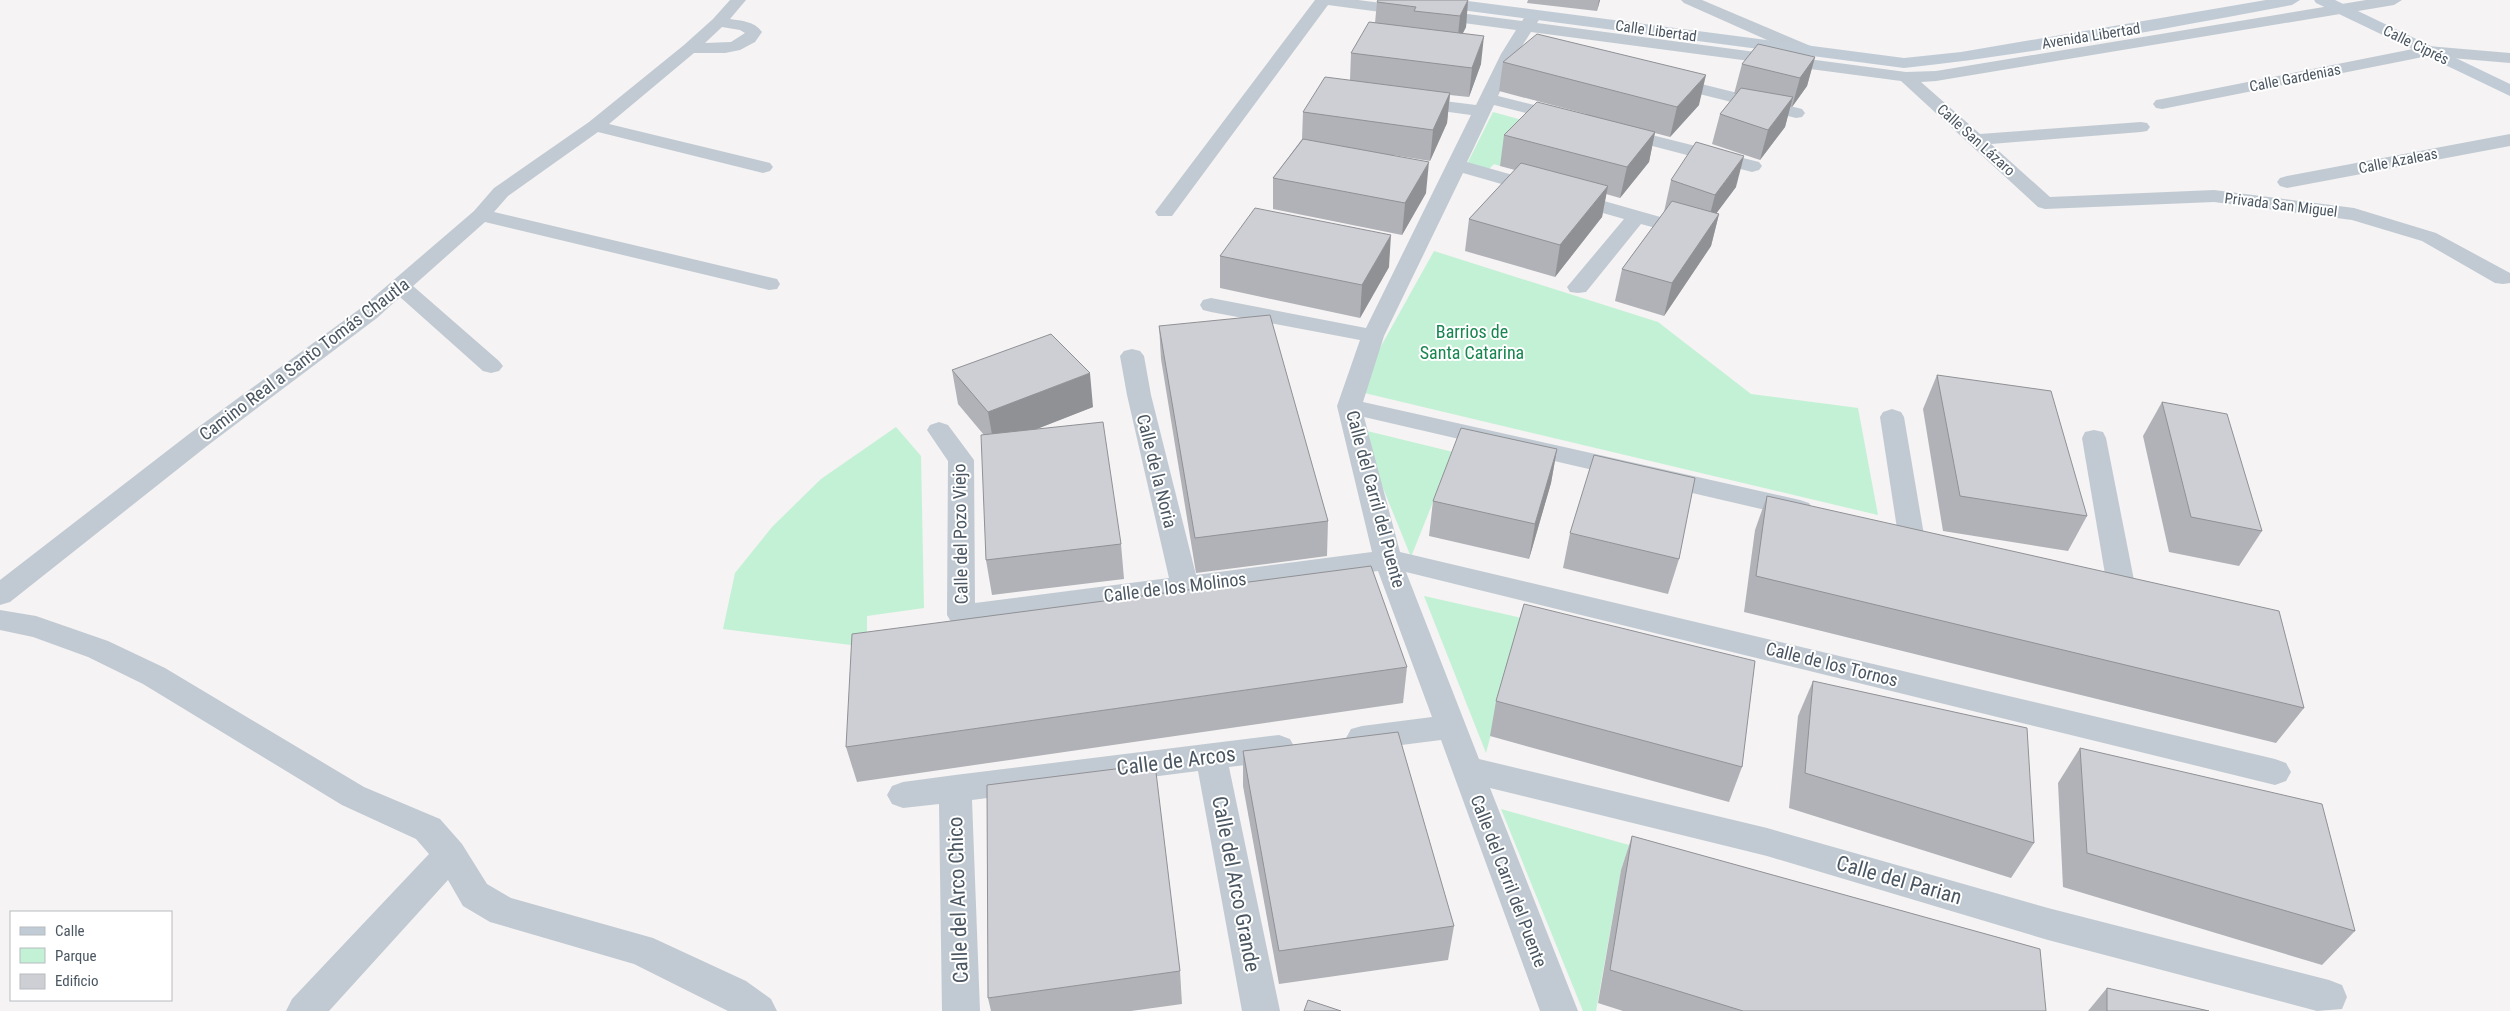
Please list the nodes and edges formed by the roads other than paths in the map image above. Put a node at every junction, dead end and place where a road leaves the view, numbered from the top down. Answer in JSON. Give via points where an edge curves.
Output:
{"nodes":[{"id":1,"x":738,"y":0,"type":"edge"},
{"id":2,"x":1323,"y":0,"type":"edge"},
{"id":3,"x":1423,"y":0,"type":"edge"},
{"id":4,"x":1689,"y":0,"type":"edge"},
{"id":5,"x":2292,"y":0,"type":"edge"},
{"id":6,"x":2322,"y":0,"type":"edge"},
{"id":7,"x":2394,"y":0,"type":"edge"},
{"id":8,"x":2341,"y":10,"type":"junction"},
{"id":9,"x":1525,"y":13,"type":"edge"},
{"id":10,"x":720,"y":22,"type":"junction"},
{"id":11,"x":1555,"y":24,"type":"junction"},
{"id":12,"x":1545,"y":45,"type":"edge"},
{"id":13,"x":690,"y":48,"type":"junction"},
{"id":14,"x":1807,"y":51,"type":"junction"},
{"id":15,"x":2428,"y":51,"type":"junction"},
{"id":16,"x":2510,"y":58,"type":"edge"},
{"id":17,"x":1889,"y":62,"type":"joint"},
{"id":18,"x":1650,"y":76,"type":"edge"},
{"id":19,"x":1906,"y":77,"type":"junction"},
{"id":20,"x":2510,"y":91,"type":"edge"},
{"id":21,"x":1397,"y":100,"type":"edge"},
{"id":22,"x":2162,"y":104,"type":"dead end"},
{"id":23,"x":1485,"y":105,"type":"junction"},
{"id":24,"x":1796,"y":113,"type":"edge"},
{"id":25,"x":1585,"y":123,"type":"edge"},
{"id":26,"x":595,"y":126,"type":"junction"},
{"id":27,"x":2141,"y":127,"type":"dead end"},
{"id":28,"x":1604,"y":128,"type":"edge"},
{"id":29,"x":1976,"y":140,"type":"junction"},
{"id":30,"x":2510,"y":140,"type":"edge"},
{"id":31,"x":1752,"y":166,"type":"dead end"},
{"id":32,"x":763,"y":167,"type":"dead end"},
{"id":33,"x":1447,"y":172,"type":"junction"},
{"id":34,"x":2287,"y":182,"type":"dead end"},
{"id":35,"x":2045,"y":204,"type":"joint"},
{"id":36,"x":1165,"y":212,"type":"dead end"},
{"id":37,"x":481,"y":215,"type":"junction"},
{"id":38,"x":1638,"y":216,"type":"junction"},
{"id":39,"x":1704,"y":236,"type":"edge"},
{"id":40,"x":2503,"y":278,"type":"dead end"},
{"id":41,"x":769,"y":284,"type":"dead end"},
{"id":42,"x":401,"y":287,"type":"junction"},
{"id":43,"x":1578,"y":287,"type":"dead end"},
{"id":44,"x":1211,"y":304,"type":"dead end"},
{"id":45,"x":1373,"y":336,"type":"junction"},
{"id":46,"x":1132,"y":356,"type":"dead end"},
{"id":47,"x":491,"y":366,"type":"dead end"},
{"id":48,"x":1349,"y":406,"type":"junction"},
{"id":49,"x":1892,"y":417,"type":"dead end"},
{"id":50,"x":939,"y":430,"type":"dead end"},
{"id":51,"x":2094,"y":438,"type":"dead end"},
{"id":52,"x":1821,"y":514,"type":"edge"},
{"id":53,"x":1909,"y":535,"type":"edge"},
{"id":54,"x":1388,"y":560,"type":"junction"},
{"id":55,"x":2092,"y":574,"type":"edge"},
{"id":56,"x":1185,"y":585,"type":"junction"},
{"id":57,"x":0,"y":595,"type":"edge"},
{"id":58,"x":961,"y":615,"type":"joint"},
{"id":59,"x":0,"y":620,"type":"edge"},
{"id":60,"x":1450,"y":727,"type":"junction"},
{"id":61,"x":1212,"y":756,"type":"junction"},
{"id":62,"x":1467,"y":769,"type":"junction"},
{"id":63,"x":2275,"y":772,"type":"dead end"},
{"id":64,"x":955,"y":788,"type":"junction"},
{"id":65,"x":902,"y":795,"type":"dead end"},
{"id":66,"x":450,"y":854,"type":"junction"},
{"id":67,"x":2329,"y":997,"type":"dead end"},
{"id":68,"x":305,"y":1011,"type":"edge"},
{"id":69,"x":758,"y":1011,"type":"edge"},
{"id":70,"x":961,"y":1011,"type":"edge"},
{"id":71,"x":1261,"y":1011,"type":"edge"},
{"id":72,"x":1558,"y":1011,"type":"edge"}],
"edges":[{"from":1,"to":10,"type":"street","name":"Camino Real a Santo Tomás Chautla"},
{"from":2,"to":9,"type":"street"},
{"from":2,"to":36,"type":"street"},
{"from":3,"to":9,"type":"main road","name":"Calle Libertad"},
{"from":4,"to":14,"type":"street"},
{"from":5,"to":17,"type":"main road","name":"Avenida Libertad","via":[[1961,57],[1917,63]]},
{"from":6,"to":8,"type":"main road","name":"Calle Ciprés"},
{"from":7,"to":8,"type":"street"},
{"from":8,"to":15,"type":"main road","name":"Calle Ciprés"},
{"from":8,"to":19,"type":"street","via":[[1936,76]]},
{"from":9,"to":11,"type":"main road","name":"Calle Libertad"},
{"from":9,"to":23,"type":"street","name":"Calle del Carril del Puente"},
{"from":10,"to":13,"type":"street","name":"Camino Real a Santo Tomás Chautla"},
{"from":10,"to":13,"type":"street","via":[[745,26],[754,32],[739,45]]},
{"from":11,"to":12,"type":"street"},
{"from":11,"to":14,"type":"main road","name":"Calle Libertad"},
{"from":11,"to":19,"type":"street"},
{"from":13,"to":26,"type":"street","name":"Camino Real a Santo Tomás Chautla"},
{"from":14,"to":17,"type":"main road","name":"Calle Libertad"},
{"from":15,"to":16,"type":"street","name":"Calle Gardenias"},
{"from":15,"to":20,"type":"main road","name":"Calle Ciprés"},
{"from":15,"to":22,"type":"street","name":"Calle Gardenias"},
{"from":18,"to":24,"type":"street"},
{"from":19,"to":29,"type":"street","name":"Calle San Lázaro"},
{"from":21,"to":23,"type":"street"},
{"from":23,"to":25,"type":"street"},
{"from":23,"to":33,"type":"street","name":"Calle del Carril del Puente"},
{"from":26,"to":32,"type":"street"},
{"from":26,"to":37,"type":"street","name":"Camino Real a Santo Tomás Chautla","via":[[501,192]]},
{"from":27,"to":29,"type":"street"},
{"from":28,"to":31,"type":"street"},
{"from":29,"to":35,"type":"street","name":"Calle San Lázaro"},
{"from":30,"to":34,"type":"street","name":"Calle Azaleas"},
{"from":33,"to":38,"type":"street"},
{"from":33,"to":45,"type":"street","name":"Calle del Carril del Puente","via":[[1402,253]]},
{"from":35,"to":40,"type":"street","name":"Privada San Miguel","via":[[2214,196],[2354,214],[2429,237]]},
{"from":37,"to":41,"type":"street"},
{"from":37,"to":42,"type":"street","name":"Camino Real a Santo Tomás Chautla"},
{"from":38,"to":39,"type":"street"},
{"from":38,"to":43,"type":"street"},
{"from":42,"to":47,"type":"street"},
{"from":42,"to":57,"type":"street","name":"Camino Real a Santo Tomás Chautla"},
{"from":44,"to":45,"type":"street"},
{"from":45,"to":48,"type":"street","name":"Calle del Carril del Puente"},
{"from":46,"to":56,"type":"street","name":"Calle de la Noria"},
{"from":48,"to":52,"type":"street"},
{"from":48,"to":54,"type":"street","name":"Calle del Carril del Puente"},
{"from":49,"to":53,"type":"street"},
{"from":50,"to":58,"type":"street","name":"Calle del Pozo Viejo","via":[[961,460]]},
{"from":51,"to":55,"type":"street","via":[[2129,582]]},
{"from":54,"to":56,"type":"street","name":"Calle de los Molinos"},
{"from":54,"to":60,"type":"street","name":"Calle del Carril del Puente"},
{"from":54,"to":63,"type":"street","name":"Calle de los Tornos","via":[[1414,563]]},
{"from":56,"to":58,"type":"street","name":"Calle de los Molinos"},
{"from":59,"to":66,"type":"street","via":[[36,627],[98,649],[154,676],[354,796],[428,829]]},
{"from":60,"to":61,"type":"street","name":"Calle de Arcos"},
{"from":60,"to":62,"type":"street","name":"Calle del Carril del Puente"},
{"from":61,"to":64,"type":"street","name":"Calle de Arcos"},
{"from":61,"to":71,"type":"street","name":"Calle del Arco Grande"},
{"from":62,"to":67,"type":"street","name":"Calle del Parian","via":[[1767,842],[2048,924]]},
{"from":62,"to":72,"type":"street","name":"Calle del Carril del Puente"},
{"from":64,"to":65,"type":"street","name":"Calle de Arcos"},
{"from":64,"to":70,"type":"street","name":"Calle del Arco Chico"},
{"from":66,"to":68,"type":"street"},
{"from":66,"to":69,"type":"street","via":[[475,895],[502,911],[640,950],[733,993]]}]}
